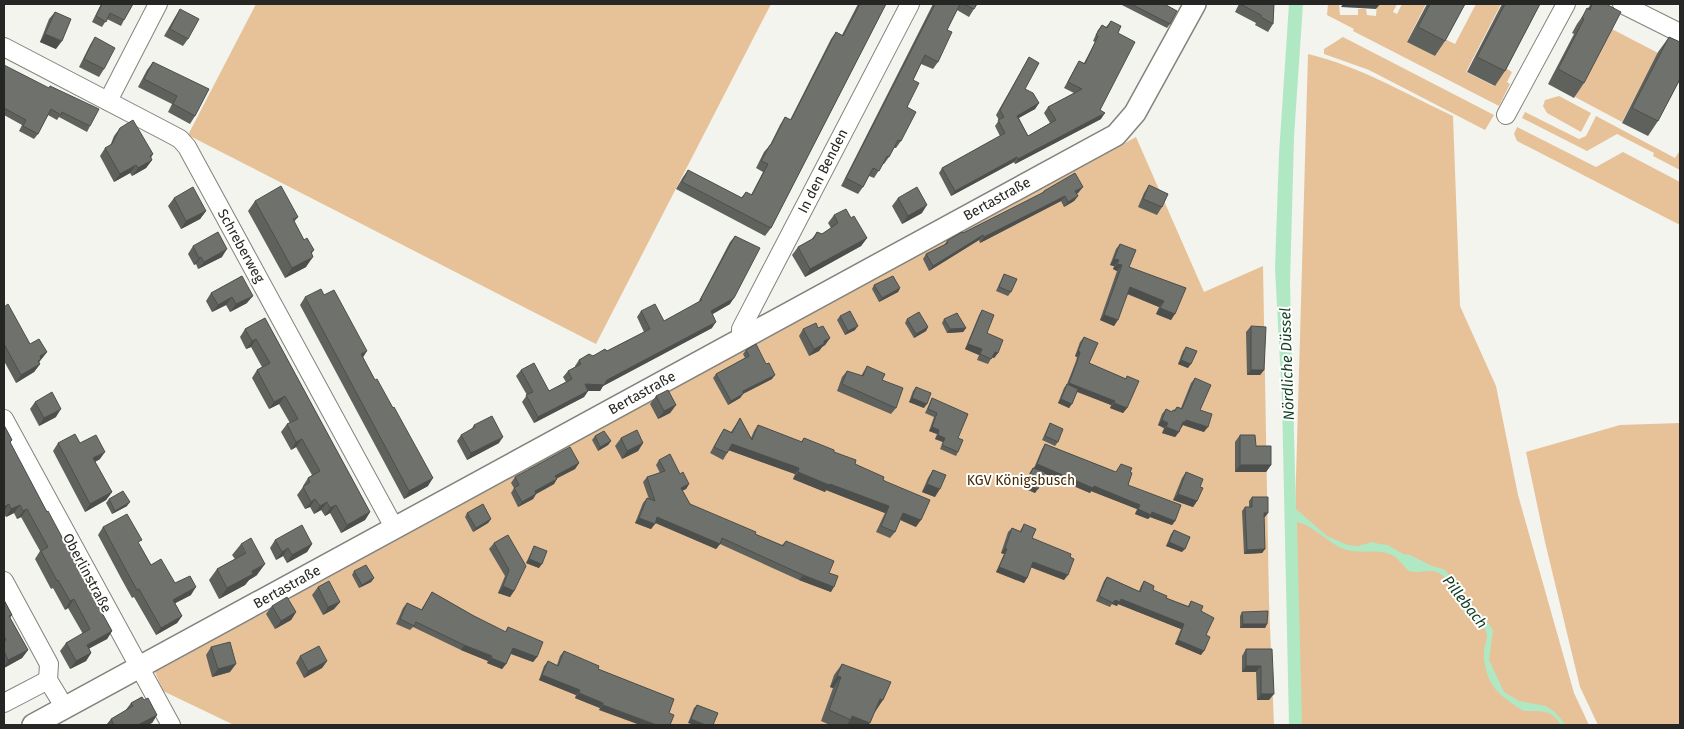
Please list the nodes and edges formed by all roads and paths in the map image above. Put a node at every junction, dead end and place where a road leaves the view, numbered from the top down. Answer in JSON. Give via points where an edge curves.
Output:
{"nodes":[{"id":1,"x":158,"y":4,"type":"edge"},
{"id":2,"x":910,"y":4,"type":"edge"},
{"id":3,"x":1195,"y":4,"type":"edge"},
{"id":4,"x":1566,"y":4,"type":"edge"},
{"id":5,"x":1622,"y":4,"type":"edge"},
{"id":6,"x":1680,"y":34,"type":"edge"},
{"id":7,"x":4,"y":47,"type":"edge"},
{"id":8,"x":108,"y":101,"type":"junction"},
{"id":9,"x":1506,"y":115,"type":"dead end"},
{"id":10,"x":741,"y":339,"type":"junction"},
{"id":11,"x":4,"y":419,"type":"edge"},
{"id":12,"x":395,"y":529,"type":"junction"},
{"id":13,"x":4,"y":582,"type":"edge"},
{"id":14,"x":139,"y":668,"type":"junction"},
{"id":15,"x":48,"y":680,"type":"junction"},
{"id":16,"x":4,"y":703,"type":"edge"},
{"id":17,"x":65,"y":708,"type":"junction"},
{"id":18,"x":33,"y":725,"type":"edge"},
{"id":19,"x":171,"y":725,"type":"edge"}],
"edges":[{"from":1,"to":8,"type":"street"},
{"from":2,"to":10,"type":"street","name":"In den Benden","via":[[741,329]]},
{"from":3,"to":10,"type":"street","name":"Bertastraße","via":[[1135,113],[1116,135]]},
{"from":4,"to":9,"type":"street"},
{"from":5,"to":6,"type":"street"},
{"from":7,"to":8,"type":"street","name":"Schreberweg"},
{"from":8,"to":12,"type":"street","name":"Schreberweg","via":[[180,139],[187,147]]},
{"from":10,"to":12,"type":"street","name":"Bertastraße"},
{"from":11,"to":14,"type":"street","name":"Oberlinstraße"},
{"from":12,"to":14,"type":"street","name":"Bertastraße"},
{"from":13,"to":15,"type":"street","via":[[49,664]]},
{"from":14,"to":17,"type":"street","name":"Bertastraße"},
{"from":14,"to":19,"type":"street","name":"Oberlinstraße"},
{"from":15,"to":16,"type":"street"},
{"from":15,"to":17,"type":"street"},
{"from":17,"to":18,"type":"street","name":"Bertastraße"}]}
